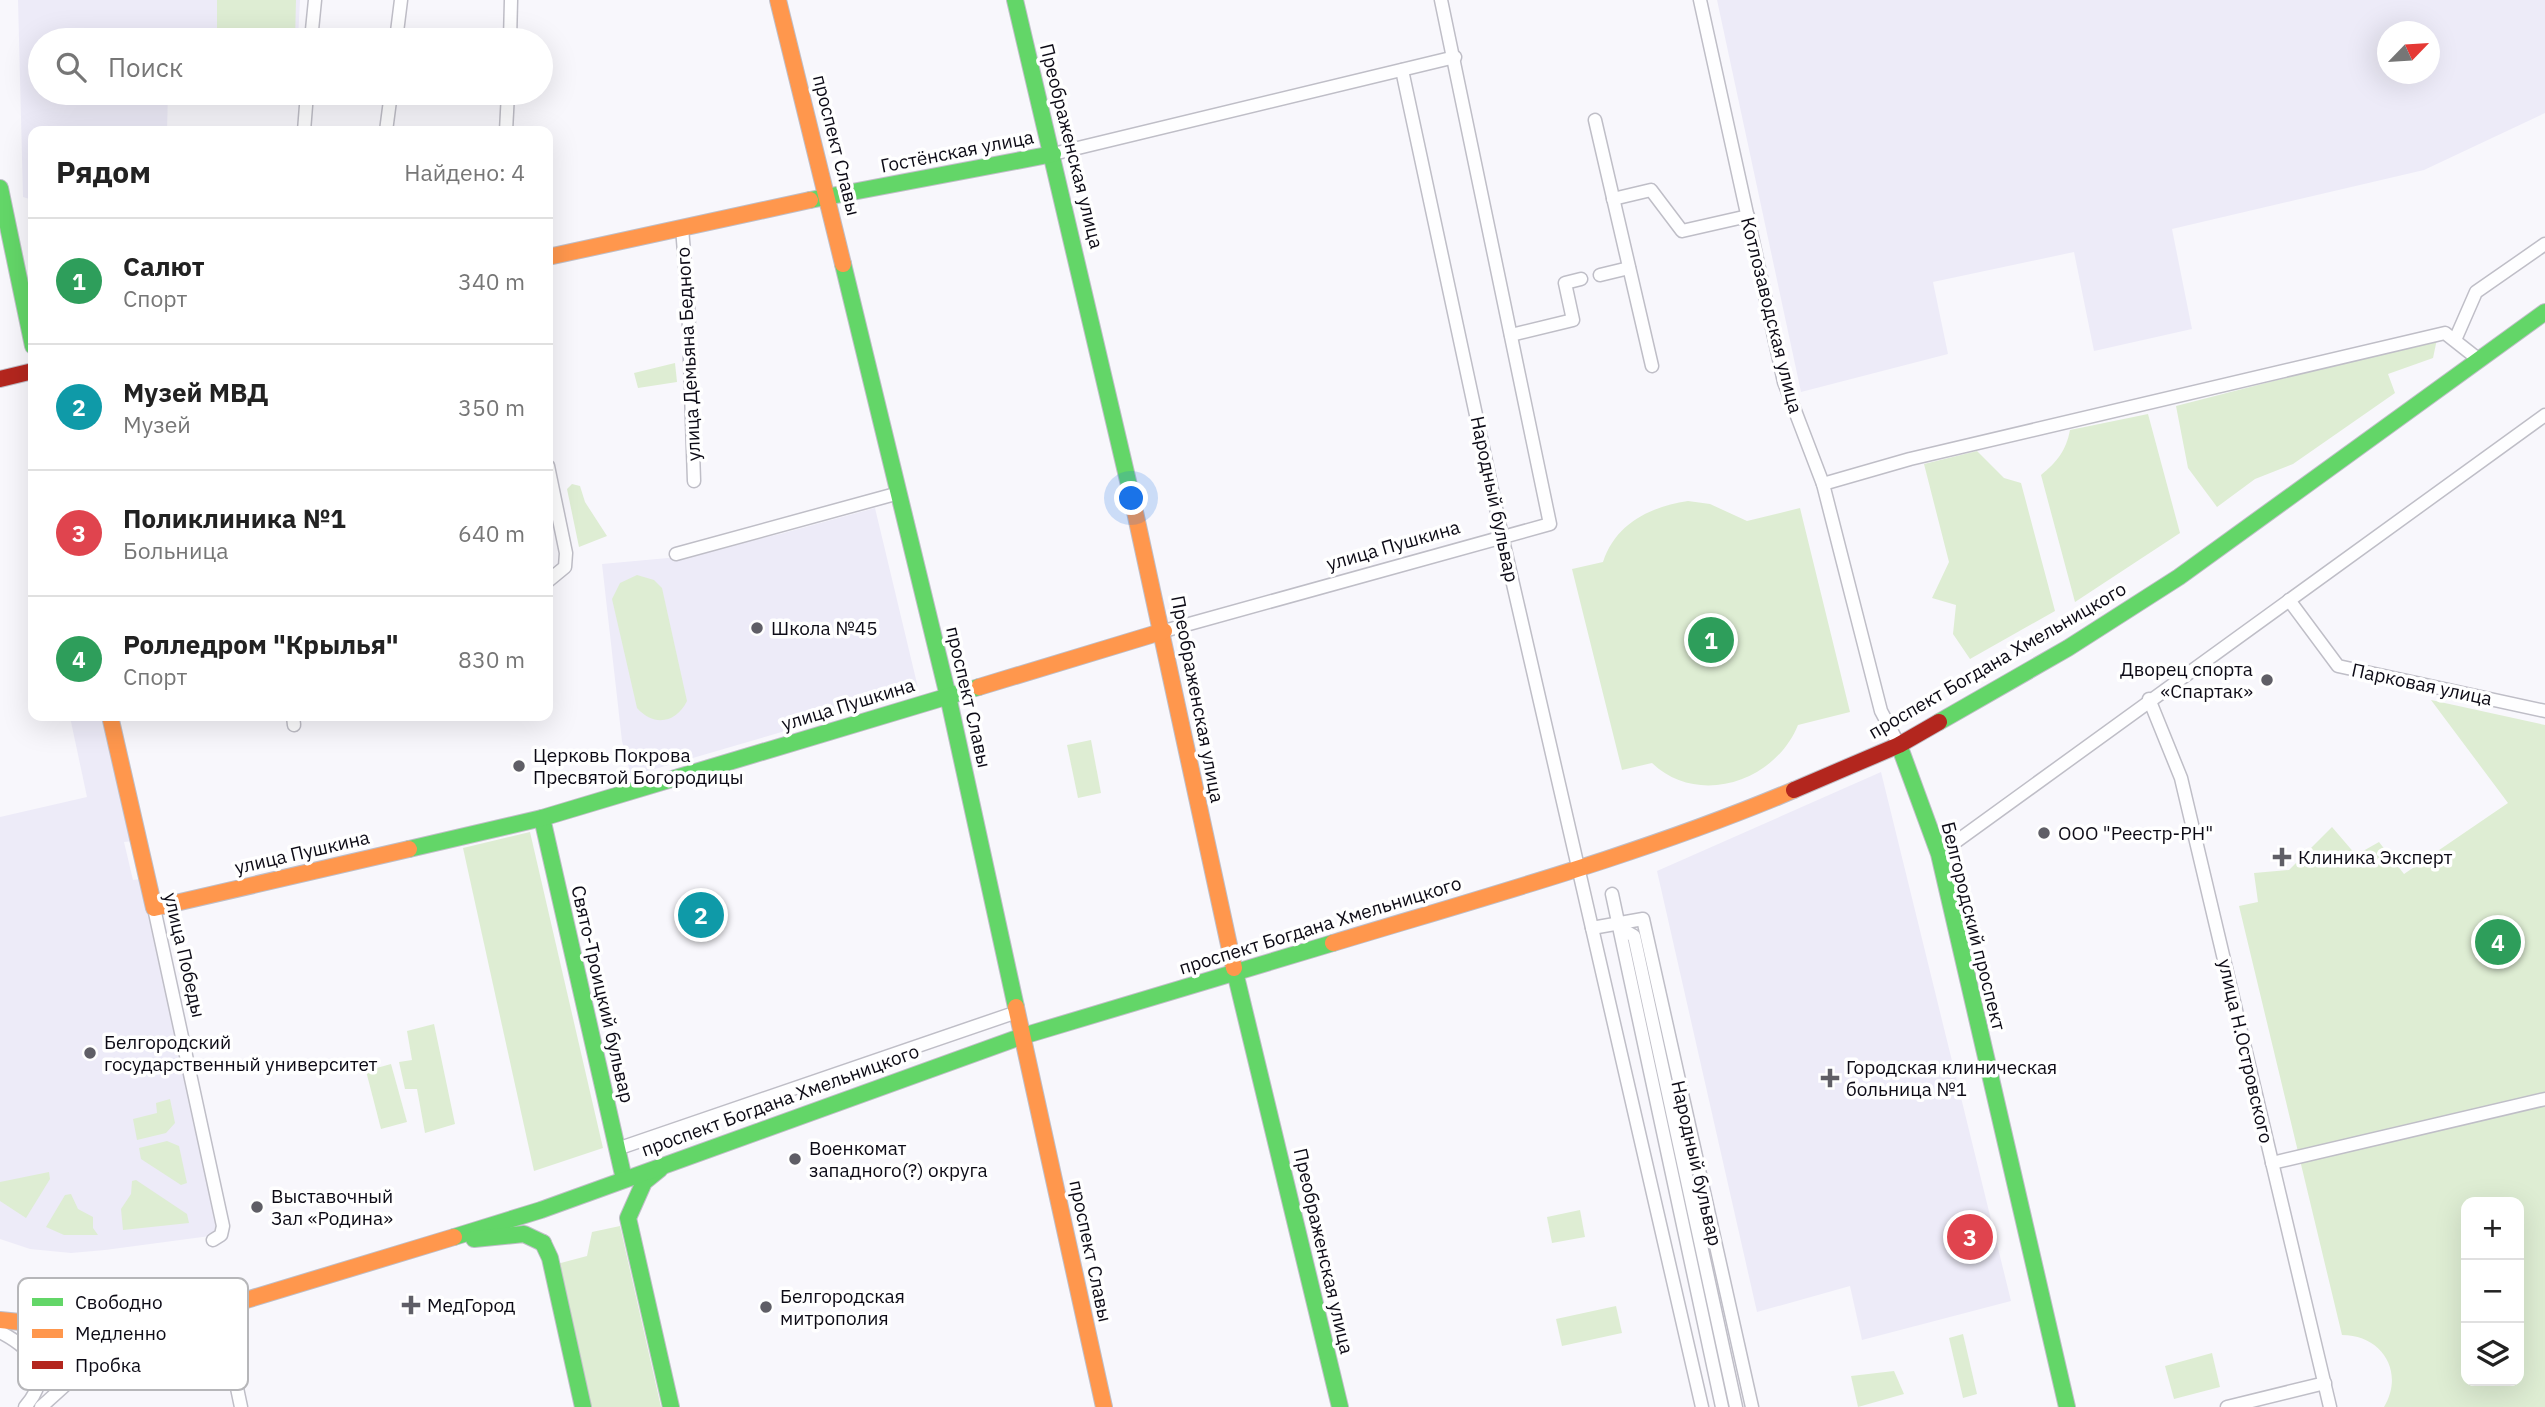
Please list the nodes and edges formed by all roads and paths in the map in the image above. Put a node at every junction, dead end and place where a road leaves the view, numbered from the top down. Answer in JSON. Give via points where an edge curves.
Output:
{"nodes":[{"id":1,"x":314,"y":0,"type":"edge"},
{"id":2,"x":401,"y":0,"type":"edge"},
{"id":3,"x":511,"y":0,"type":"edge"},
{"id":4,"x":778,"y":0,"type":"edge"},
{"id":5,"x":1015,"y":0,"type":"edge"},
{"id":6,"x":1441,"y":0,"type":"edge"},
{"id":7,"x":1699,"y":0,"type":"edge"},
{"id":8,"x":313,"y":28,"type":"edge"},
{"id":9,"x":398,"y":28,"type":"edge"},
{"id":10,"x":510,"y":28,"type":"edge"},
{"id":11,"x":1455,"y":57,"type":"junction"},
{"id":12,"x":1402,"y":70,"type":"junction"},
{"id":13,"x":306,"y":105,"type":"edge"},
{"id":14,"x":389,"y":105,"type":"edge"},
{"id":15,"x":507,"y":105,"type":"edge"},
{"id":16,"x":1595,"y":120,"type":"dead end"},
{"id":17,"x":304,"y":126,"type":"edge"},
{"id":18,"x":387,"y":126,"type":"edge"},
{"id":19,"x":506,"y":126,"type":"edge"},
{"id":20,"x":1053,"y":154,"type":"junction"},
{"id":21,"x":0,"y":188,"type":"edge"},
{"id":22,"x":828,"y":197,"type":"junction"},
{"id":23,"x":1613,"y":198,"type":"junction"},
{"id":24,"x":1748,"y":216,"type":"junction"},
{"id":25,"x":681,"y":228,"type":"junction"},
{"id":26,"x":2545,"y":244,"type":"edge"},
{"id":27,"x":553,"y":256,"type":"edge"},
{"id":28,"x":1629,"y":268,"type":"junction"},
{"id":29,"x":1600,"y":275,"type":"dead end"},
{"id":30,"x":1581,"y":279,"type":"dead end"},
{"id":31,"x":2545,"y":312,"type":"edge"},
{"id":32,"x":28,"y":322,"type":"edge"},
{"id":33,"x":1511,"y":334,"type":"junction"},
{"id":34,"x":2455,"y":340,"type":"junction"},
{"id":35,"x":2478,"y":359,"type":"junction"},
{"id":36,"x":1652,"y":366,"type":"dead end"},
{"id":37,"x":28,"y":372,"type":"edge"},
{"id":38,"x":0,"y":379,"type":"edge"},
{"id":39,"x":2545,"y":415,"type":"edge"},
{"id":40,"x":694,"y":481,"type":"dead end"},
{"id":41,"x":1823,"y":484,"type":"junction"},
{"id":42,"x":553,"y":490,"type":"edge"},
{"id":43,"x":900,"y":493,"type":"junction"},
{"id":44,"x":1502,"y":536,"type":"junction"},
{"id":45,"x":676,"y":554,"type":"dead end"},
{"id":46,"x":553,"y":577,"type":"edge"},
{"id":47,"x":2289,"y":600,"type":"junction"},
{"id":48,"x":1164,"y":631,"type":"junction"},
{"id":49,"x":948,"y":696,"type":"junction"},
{"id":50,"x":2149,"y":699,"type":"junction"},
{"id":51,"x":2545,"y":711,"type":"edge"},
{"id":52,"x":111,"y":721,"type":"edge"},
{"id":53,"x":1902,"y":742,"type":"junction"},
{"id":54,"x":542,"y":818,"type":"junction"},
{"id":55,"x":1939,"y":854,"type":"junction"},
{"id":56,"x":1578,"y":869,"type":"junction"},
{"id":57,"x":1612,"y":894,"type":"dead end"},
{"id":58,"x":154,"y":908,"type":"junction"},
{"id":59,"x":1620,"y":925,"type":"junction"},
{"id":60,"x":1592,"y":928,"type":"junction"},
{"id":61,"x":1236,"y":972,"type":"junction"},
{"id":62,"x":1017,"y":1012,"type":"junction"},
{"id":63,"x":1023,"y":1036,"type":"junction"},
{"id":64,"x":2545,"y":1099,"type":"edge"},
{"id":65,"x":617,"y":1149,"type":"junction"},
{"id":66,"x":668,"y":1163,"type":"junction"},
{"id":67,"x":2272,"y":1164,"type":"junction"},
{"id":68,"x":624,"y":1179,"type":"junction"},
{"id":69,"x":213,"y":1240,"type":"dead end"},
{"id":70,"x":417,"y":1245,"type":"junction"},
{"id":71,"x":248,"y":1299,"type":"edge"},
{"id":72,"x":0,"y":1320,"type":"edge"},
{"id":73,"x":18,"y":1320,"type":"edge"},
{"id":74,"x":0,"y":1332,"type":"edge"},
{"id":75,"x":18,"y":1342,"type":"edge"},
{"id":76,"x":2325,"y":1383,"type":"junction"},
{"id":77,"x":37,"y":1390,"type":"edge"},
{"id":78,"x":60,"y":1390,"type":"edge"},
{"id":79,"x":25,"y":1407,"type":"edge"},
{"id":80,"x":41,"y":1407,"type":"edge"},
{"id":81,"x":583,"y":1407,"type":"edge"},
{"id":82,"x":671,"y":1407,"type":"edge"},
{"id":83,"x":1104,"y":1407,"type":"edge"},
{"id":84,"x":1340,"y":1407,"type":"edge"},
{"id":85,"x":1702,"y":1407,"type":"edge"},
{"id":86,"x":1722,"y":1407,"type":"edge"},
{"id":87,"x":1737,"y":1407,"type":"edge"},
{"id":88,"x":1752,"y":1407,"type":"edge"},
{"id":89,"x":2067,"y":1407,"type":"edge"},
{"id":90,"x":2227,"y":1407,"type":"edge"},
{"id":91,"x":2330,"y":1407,"type":"edge"}],
"edges":[{"from":1,"to":8,"type":"street"},
{"from":2,"to":9,"type":"street"},
{"from":3,"to":10,"type":"street"},
{"from":4,"to":22,"type":"main road","name":"проспект Славы"},
{"from":5,"to":20,"type":"main road","name":"Преображенская улица"},
{"from":6,"to":11,"type":"street"},
{"from":7,"to":24,"type":"street","name":"Котлозаводская улица"},
{"from":11,"to":12,"type":"street","name":"Гостёнская улица"},
{"from":11,"to":33,"type":"street"},
{"from":12,"to":20,"type":"street","name":"Гостёнская улица"},
{"from":12,"to":44,"type":"street","name":"Народный бульвар"},
{"from":13,"to":17,"type":"street"},
{"from":14,"to":18,"type":"street"},
{"from":15,"to":19,"type":"street"},
{"from":16,"to":23,"type":"street"},
{"from":20,"to":22,"type":"main road","name":"Гостёнская улица"},
{"from":20,"to":48,"type":"main road","name":"Преображенская улица"},
{"from":21,"to":32,"type":"main road"},
{"from":22,"to":25,"type":"main road","name":"Гостёнская улица"},
{"from":22,"to":43,"type":"main road","name":"проспект Славы"},
{"from":23,"to":24,"type":"street","via":[[1651,190],[1682,231]]},
{"from":23,"to":28,"type":"street"},
{"from":24,"to":41,"type":"street","name":"Котлозаводская улица","via":[[1784,382]]},
{"from":25,"to":27,"type":"main road","name":"Гостёнская улица"},
{"from":25,"to":40,"type":"street","name":"улица Демьяна Бедного"},
{"from":26,"to":34,"type":"street","via":[[2476,292]]},
{"from":28,"to":29,"type":"street"},
{"from":28,"to":36,"type":"street"},
{"from":30,"to":33,"type":"street","via":[[1565,283],[1573,320]]},
{"from":31,"to":35,"type":"main road","name":"проспект Богдана Хмельницкого"},
{"from":33,"to":44,"type":"street","name":"улица Пушкина","via":[[1550,524]]},
{"from":34,"to":35,"type":"street"},
{"from":34,"to":41,"type":"street","via":[[2445,333],[2387,345]]},
{"from":35,"to":53,"type":"main road","name":"проспект Богдана Хмельницкого","via":[[2179,577],[2068,648]]},
{"from":37,"to":38,"type":"main road"},
{"from":39,"to":47,"type":"street"},
{"from":41,"to":53,"type":"street","name":"Котлозаводская улица","via":[[1881,711]]},
{"from":42,"to":46,"type":"street","via":[[566,553],[565,566]]},
{"from":43,"to":45,"type":"street"},
{"from":43,"to":49,"type":"main road","name":"проспект Славы"},
{"from":44,"to":48,"type":"street","name":"улица Пушкина"},
{"from":44,"to":56,"type":"street","name":"Народный бульвар"},
{"from":47,"to":50,"type":"street"},
{"from":47,"to":51,"type":"street","name":"Парковая улица","via":[[2338,666]]},
{"from":48,"to":49,"type":"main road","name":"улица Пушкина"},
{"from":48,"to":61,"type":"main road","name":"Преображенская улица"},
{"from":49,"to":54,"type":"main road","name":"улица Пушкина"},
{"from":49,"to":62,"type":"main road","name":"проспект Славы"},
{"from":50,"to":55,"type":"street"},
{"from":50,"to":67,"type":"street","name":"улица Н.Островского","via":[[2181,778]]},
{"from":52,"to":58,"type":"main road","name":"улица Победы"},
{"from":53,"to":55,"type":"main road","name":"Белгородский проспект"},
{"from":53,"to":56,"type":"main road","name":"проспект Богдана Хмельницкого","via":[[1720,821]]},
{"from":54,"to":58,"type":"main road","name":"улица Пушкина"},
{"from":54,"to":65,"type":"main road","name":"Свято-Троицкий бульвар"},
{"from":55,"to":89,"type":"main road","name":"Белгородский проспект"},
{"from":56,"to":60,"type":"street","name":"Народный бульвар"},
{"from":56,"to":61,"type":"main road","name":"проспект Богдана Хмельницкого"},
{"from":57,"to":59,"type":"street"},
{"from":58,"to":69,"type":"street","name":"улица Победы","via":[[223,1226],[221,1235]]},
{"from":59,"to":60,"type":"street"},
{"from":59,"to":86,"type":"street"},
{"from":59,"to":87,"type":"street","name":"Народный бульвар","via":[[1634,936]]},
{"from":59,"to":88,"type":"street","name":"Народный бульвар","via":[[1643,919]]},
{"from":60,"to":85,"type":"street","name":"Народный бульвар"},
{"from":61,"to":63,"type":"main road","name":"проспект Богдана Хмельницкого"},
{"from":61,"to":84,"type":"main road","name":"Преображенская улица"},
{"from":62,"to":63,"type":"main road","name":"проспект Славы"},
{"from":62,"to":65,"type":"street"},
{"from":63,"to":66,"type":"main road","name":"проспект Богдана Хмельницкого"},
{"from":63,"to":83,"type":"main road","name":"проспект Славы"},
{"from":64,"to":67,"type":"street"},
{"from":65,"to":68,"type":"main road","name":"Свято-Троицкий бульвар"},
{"from":66,"to":68,"type":"main road","name":"проспект Богдана Хмельницкого"},
{"from":66,"to":82,"type":"main road","via":[[644,1182],[628,1218]]},
{"from":67,"to":76,"type":"street","name":"улица Н.Островского"},
{"from":68,"to":70,"type":"main road","name":"проспект Богдана Хмельницкого","via":[[541,1210]]},
{"from":70,"to":71,"type":"main road","name":"проспект Богдана Хмельницкого"},
{"from":70,"to":81,"type":"main road","via":[[524,1234],[544,1243]]},
{"from":72,"to":73,"type":"main road","name":"проспект Богдана Хмельницкого"},
{"from":74,"to":75,"type":"street"},
{"from":76,"to":90,"type":"street"},
{"from":76,"to":91,"type":"street","name":"улица Н.Островского"},
{"from":77,"to":79,"type":"street"},
{"from":78,"to":80,"type":"street"}]}
